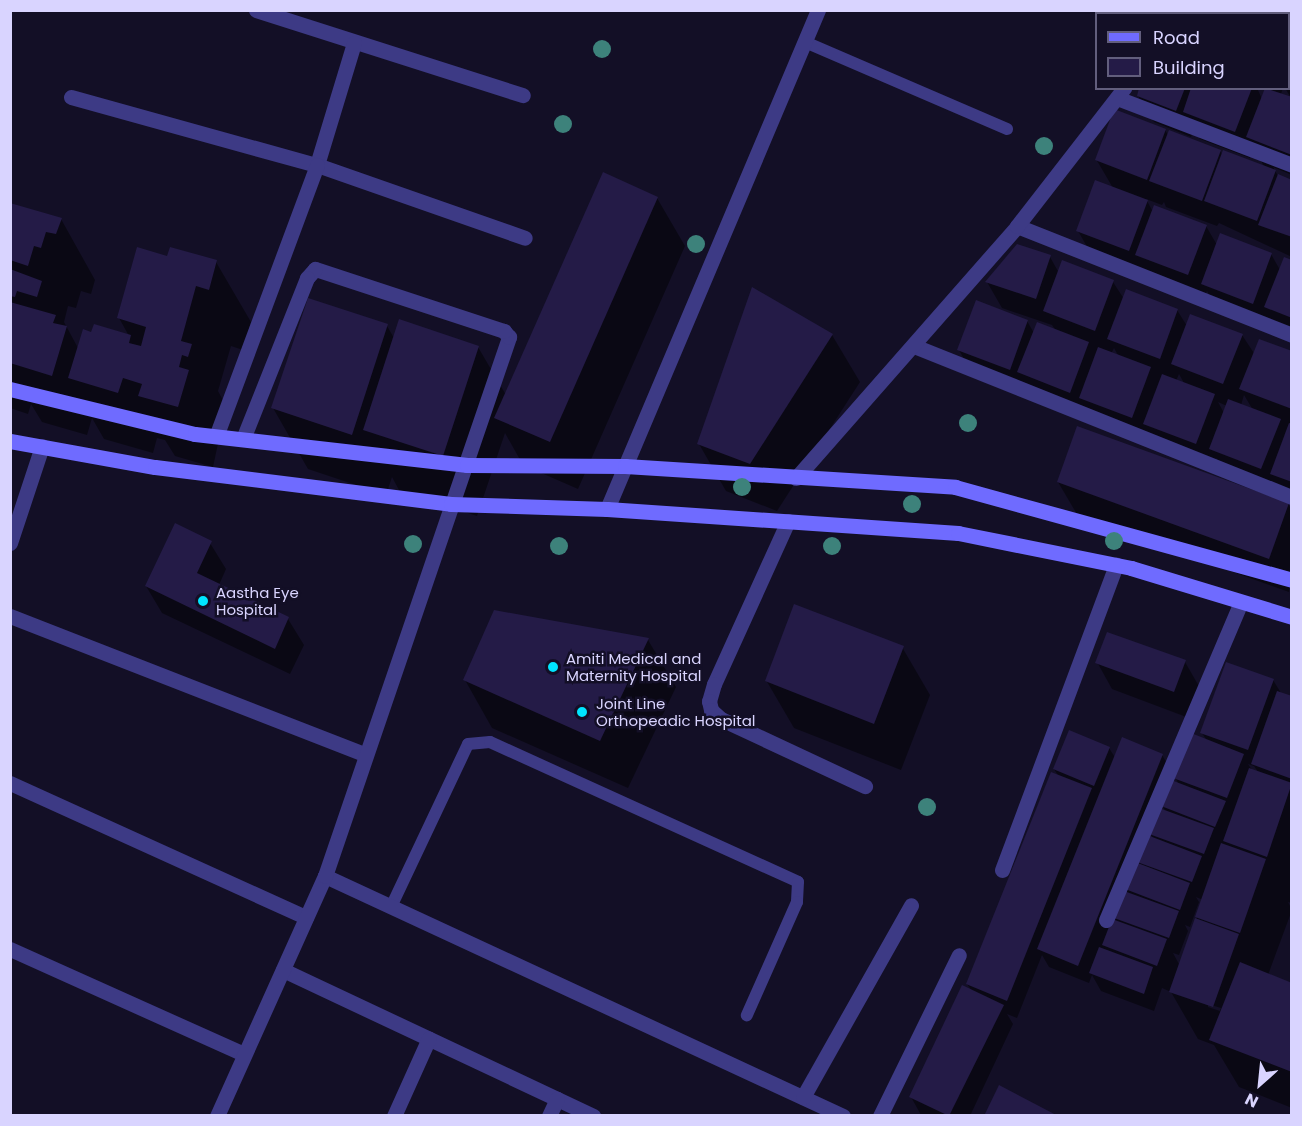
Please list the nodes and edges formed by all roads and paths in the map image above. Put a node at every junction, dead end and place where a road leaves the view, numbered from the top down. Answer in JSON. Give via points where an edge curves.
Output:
{"nodes":[{"id":1,"x":256,"y":10,"type":"edge"},
{"id":2,"x":818,"y":10,"type":"edge"},
{"id":3,"x":805,"y":42,"type":"junction"},
{"id":4,"x":354,"y":44,"type":"junction"},
{"id":5,"x":1120,"y":93,"type":"edge"},
{"id":6,"x":523,"y":95,"type":"dead end"},
{"id":7,"x":71,"y":98,"type":"dead end"},
{"id":8,"x":1007,"y":129,"type":"dead end"},
{"id":9,"x":317,"y":165,"type":"junction"},
{"id":10,"x":1292,"y":165,"type":"edge"},
{"id":11,"x":1017,"y":225,"type":"junction"},
{"id":12,"x":525,"y":238,"type":"dead end"},
{"id":13,"x":1292,"y":335,"type":"edge"},
{"id":14,"x":914,"y":346,"type":"junction"},
{"id":15,"x":10,"y":389,"type":"edge"},
{"id":16,"x":216,"y":436,"type":"junction"},
{"id":17,"x":243,"y":439,"type":"junction"},
{"id":18,"x":10,"y":441,"type":"edge"},
{"id":19,"x":42,"y":446,"type":"junction"},
{"id":20,"x":467,"y":465,"type":"junction"},
{"id":21,"x":625,"y":466,"type":"junction"},
{"id":22,"x":796,"y":478,"type":"junction"},
{"id":23,"x":1292,"y":497,"type":"edge"},
{"id":24,"x":451,"y":504,"type":"junction"},
{"id":25,"x":607,"y":509,"type":"junction"},
{"id":26,"x":788,"y":521,"type":"junction"},
{"id":27,"x":10,"y":543,"type":"edge"},
{"id":28,"x":1116,"y":565,"type":"junction"},
{"id":29,"x":1292,"y":580,"type":"edge"},
{"id":30,"x":1241,"y":602,"type":"junction"},
{"id":31,"x":10,"y":616,"type":"edge"},
{"id":32,"x":1292,"y":617,"type":"edge"},
{"id":33,"x":366,"y":755,"type":"junction"},
{"id":34,"x":10,"y":783,"type":"edge"},
{"id":35,"x":865,"y":786,"type":"dead end"},
{"id":36,"x":1002,"y":870,"type":"dead end"},
{"id":37,"x":325,"y":876,"type":"junction"},
{"id":38,"x":910,"y":906,"type":"dead end"},
{"id":39,"x":391,"y":907,"type":"junction"},
{"id":40,"x":306,"y":917,"type":"junction"},
{"id":41,"x":1106,"y":920,"type":"dead end"},
{"id":42,"x":10,"y":949,"type":"edge"},
{"id":43,"x":959,"y":955,"type":"dead end"},
{"id":44,"x":283,"y":970,"type":"junction"},
{"id":45,"x":747,"y":1015,"type":"dead end"},
{"id":46,"x":429,"y":1038,"type":"junction"},
{"id":47,"x":244,"y":1054,"type":"junction"},
{"id":48,"x":803,"y":1097,"type":"junction"},
{"id":49,"x":557,"y":1099,"type":"junction"},
{"id":50,"x":217,"y":1116,"type":"edge"},
{"id":51,"x":394,"y":1116,"type":"edge"},
{"id":52,"x":549,"y":1116,"type":"edge"},
{"id":53,"x":593,"y":1116,"type":"edge"},
{"id":54,"x":843,"y":1116,"type":"edge"},
{"id":55,"x":880,"y":1116,"type":"edge"}],
"edges":[{"from":1,"to":4,"type":"street"},
{"from":2,"to":3,"type":"street"},
{"from":3,"to":8,"type":"lane"},
{"from":3,"to":21,"type":"street"},
{"from":4,"to":6,"type":"street"},
{"from":4,"to":9,"type":"street"},
{"from":5,"to":10,"type":"street"},
{"from":5,"to":11,"type":"street"},
{"from":7,"to":9,"type":"street"},
{"from":9,"to":12,"type":"street"},
{"from":9,"to":16,"type":"street"},
{"from":11,"to":13,"type":"street"},
{"from":11,"to":14,"type":"street"},
{"from":14,"to":22,"type":"street"},
{"from":14,"to":23,"type":"street"},
{"from":15,"to":16,"type":"street"},
{"from":16,"to":17,"type":"street"},
{"from":17,"to":20,"type":"street"},
{"from":17,"to":20,"type":"street","via":[[307,278],[315,269],[507,334],[509,342]]},
{"from":18,"to":19,"type":"street"},
{"from":19,"to":24,"type":"street","via":[[155,467]]},
{"from":19,"to":27,"type":"street"},
{"from":20,"to":21,"type":"street"},
{"from":20,"to":24,"type":"street"},
{"from":21,"to":22,"type":"street"},
{"from":21,"to":25,"type":"street"},
{"from":22,"to":29,"type":"street","via":[[955,487]]},
{"from":24,"to":25,"type":"street"},
{"from":24,"to":33,"type":"street"},
{"from":25,"to":26,"type":"street"},
{"from":26,"to":28,"type":"street","via":[[958,533]]},
{"from":26,"to":35,"type":"street","via":[[714,684],[711,710],[721,719]]},
{"from":28,"to":30,"type":"street"},
{"from":28,"to":36,"type":"street"},
{"from":30,"to":32,"type":"street"},
{"from":30,"to":41,"type":"street"},
{"from":31,"to":33,"type":"street"},
{"from":33,"to":37,"type":"street"},
{"from":34,"to":40,"type":"street"},
{"from":37,"to":39,"type":"street"},
{"from":37,"to":40,"type":"street"},
{"from":38,"to":48,"type":"street"},
{"from":39,"to":45,"type":"lane","via":[[468,744],[490,742],[798,882],[797,902]]},
{"from":39,"to":48,"type":"street"},
{"from":40,"to":44,"type":"street"},
{"from":42,"to":47,"type":"street"},
{"from":43,"to":55,"type":"street"},
{"from":44,"to":46,"type":"street"},
{"from":44,"to":47,"type":"street"},
{"from":46,"to":49,"type":"street"},
{"from":46,"to":51,"type":"street"},
{"from":47,"to":50,"type":"street"},
{"from":48,"to":54,"type":"street"},
{"from":49,"to":52,"type":"street"},
{"from":49,"to":53,"type":"street"}]}
